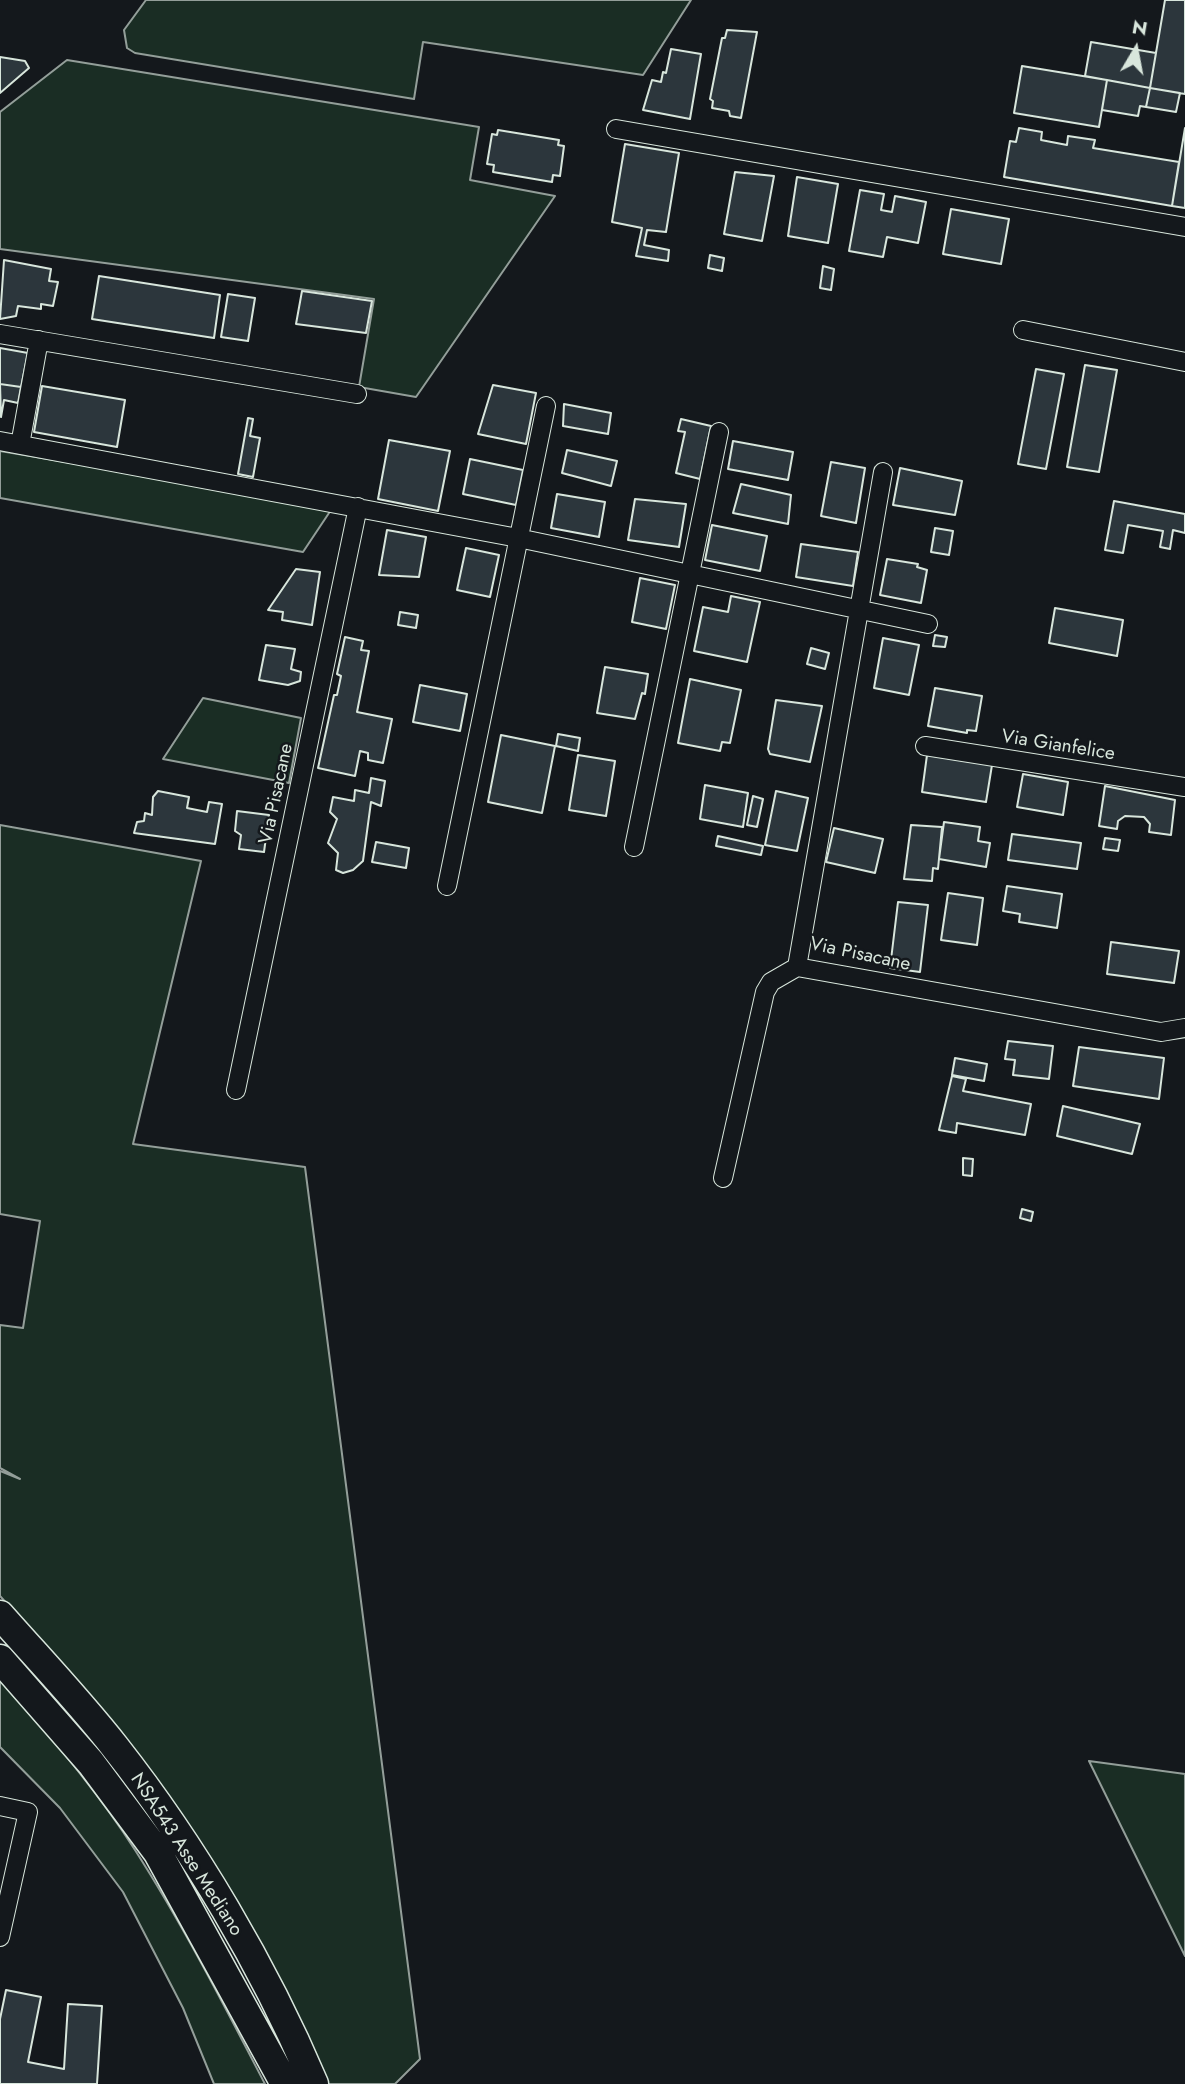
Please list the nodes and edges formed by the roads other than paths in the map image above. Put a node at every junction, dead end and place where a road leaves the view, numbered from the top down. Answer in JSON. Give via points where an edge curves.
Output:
{"nodes":[{"id":1,"x":616,"y":129,"type":"dead end"},
{"id":2,"x":1185,"y":227,"type":"edge"},
{"id":3,"x":1024,"y":330,"type":"dead end"},
{"id":4,"x":0,"y":334,"type":"edge"},
{"id":5,"x":39,"y":340,"type":"junction"},
{"id":6,"x":1185,"y":362,"type":"edge"},
{"id":7,"x":358,"y":394,"type":"dead end"},
{"id":8,"x":546,"y":406,"type":"dead end"},
{"id":9,"x":719,"y":432,"type":"dead end"},
{"id":10,"x":0,"y":441,"type":"edge"},
{"id":11,"x":20,"y":445,"type":"junction"},
{"id":12,"x":883,"y":472,"type":"dead end"},
{"id":13,"x":358,"y":507,"type":"junction"},
{"id":14,"x":518,"y":538,"type":"junction"},
{"id":15,"x":690,"y":574,"type":"junction"},
{"id":16,"x":860,"y":609,"type":"junction"},
{"id":17,"x":928,"y":624,"type":"dead end"},
{"id":18,"x":925,"y":746,"type":"dead end"},
{"id":19,"x":1185,"y":787,"type":"edge"},
{"id":20,"x":634,"y":846,"type":"dead end"},
{"id":21,"x":447,"y":886,"type":"dead end"},
{"id":22,"x":797,"y":967,"type":"junction"},
{"id":23,"x":1185,"y":1028,"type":"edge"},
{"id":24,"x":236,"y":1090,"type":"dead end"},
{"id":25,"x":723,"y":1178,"type":"dead end"},
{"id":26,"x":0,"y":1615,"type":"edge"},
{"id":27,"x":0,"y":1659,"type":"edge"},
{"id":28,"x":0,"y":1806,"type":"edge"},
{"id":29,"x":0,"y":1937,"type":"edge"},
{"id":30,"x":285,"y":2084,"type":"edge"},
{"id":31,"x":314,"y":2084,"type":"edge"}],
"edges":[{"from":1,"to":2,"type":"street"},
{"from":3,"to":6,"type":"street"},
{"from":4,"to":5,"type":"street"},
{"from":5,"to":7,"type":"street"},
{"from":5,"to":11,"type":"street"},
{"from":8,"to":14,"type":"street"},
{"from":9,"to":15,"type":"street"},
{"from":10,"to":11,"type":"street"},
{"from":11,"to":13,"type":"street"},
{"from":12,"to":16,"type":"street","name":"Via Pisacane"},
{"from":13,"to":14,"type":"street"},
{"from":13,"to":24,"type":"street","name":"Via Pisacane"},
{"from":14,"to":15,"type":"street"},
{"from":14,"to":21,"type":"street"},
{"from":15,"to":16,"type":"street"},
{"from":15,"to":20,"type":"street"},
{"from":16,"to":17,"type":"street"},
{"from":16,"to":22,"type":"street","name":"Via Pisacane"},
{"from":18,"to":19,"type":"street","name":"Via Gianfelice"},
{"from":22,"to":23,"type":"street","name":"Via Pisacane","via":[[1161,1032]]},
{"from":22,"to":25,"type":"street","via":[[771,982],[765,992]]},
{"from":26,"to":31,"type":"highway","name":"NSA543 Asse Mediano","via":[[114,1746],[169,1820],[274,1999]]},
{"from":27,"to":30,"type":"highway","name":"NSA543 Asse Mediano","via":[[91,1763],[158,1853]]},
{"from":28,"to":29,"type":"street","via":[[28,1812]]}]}
